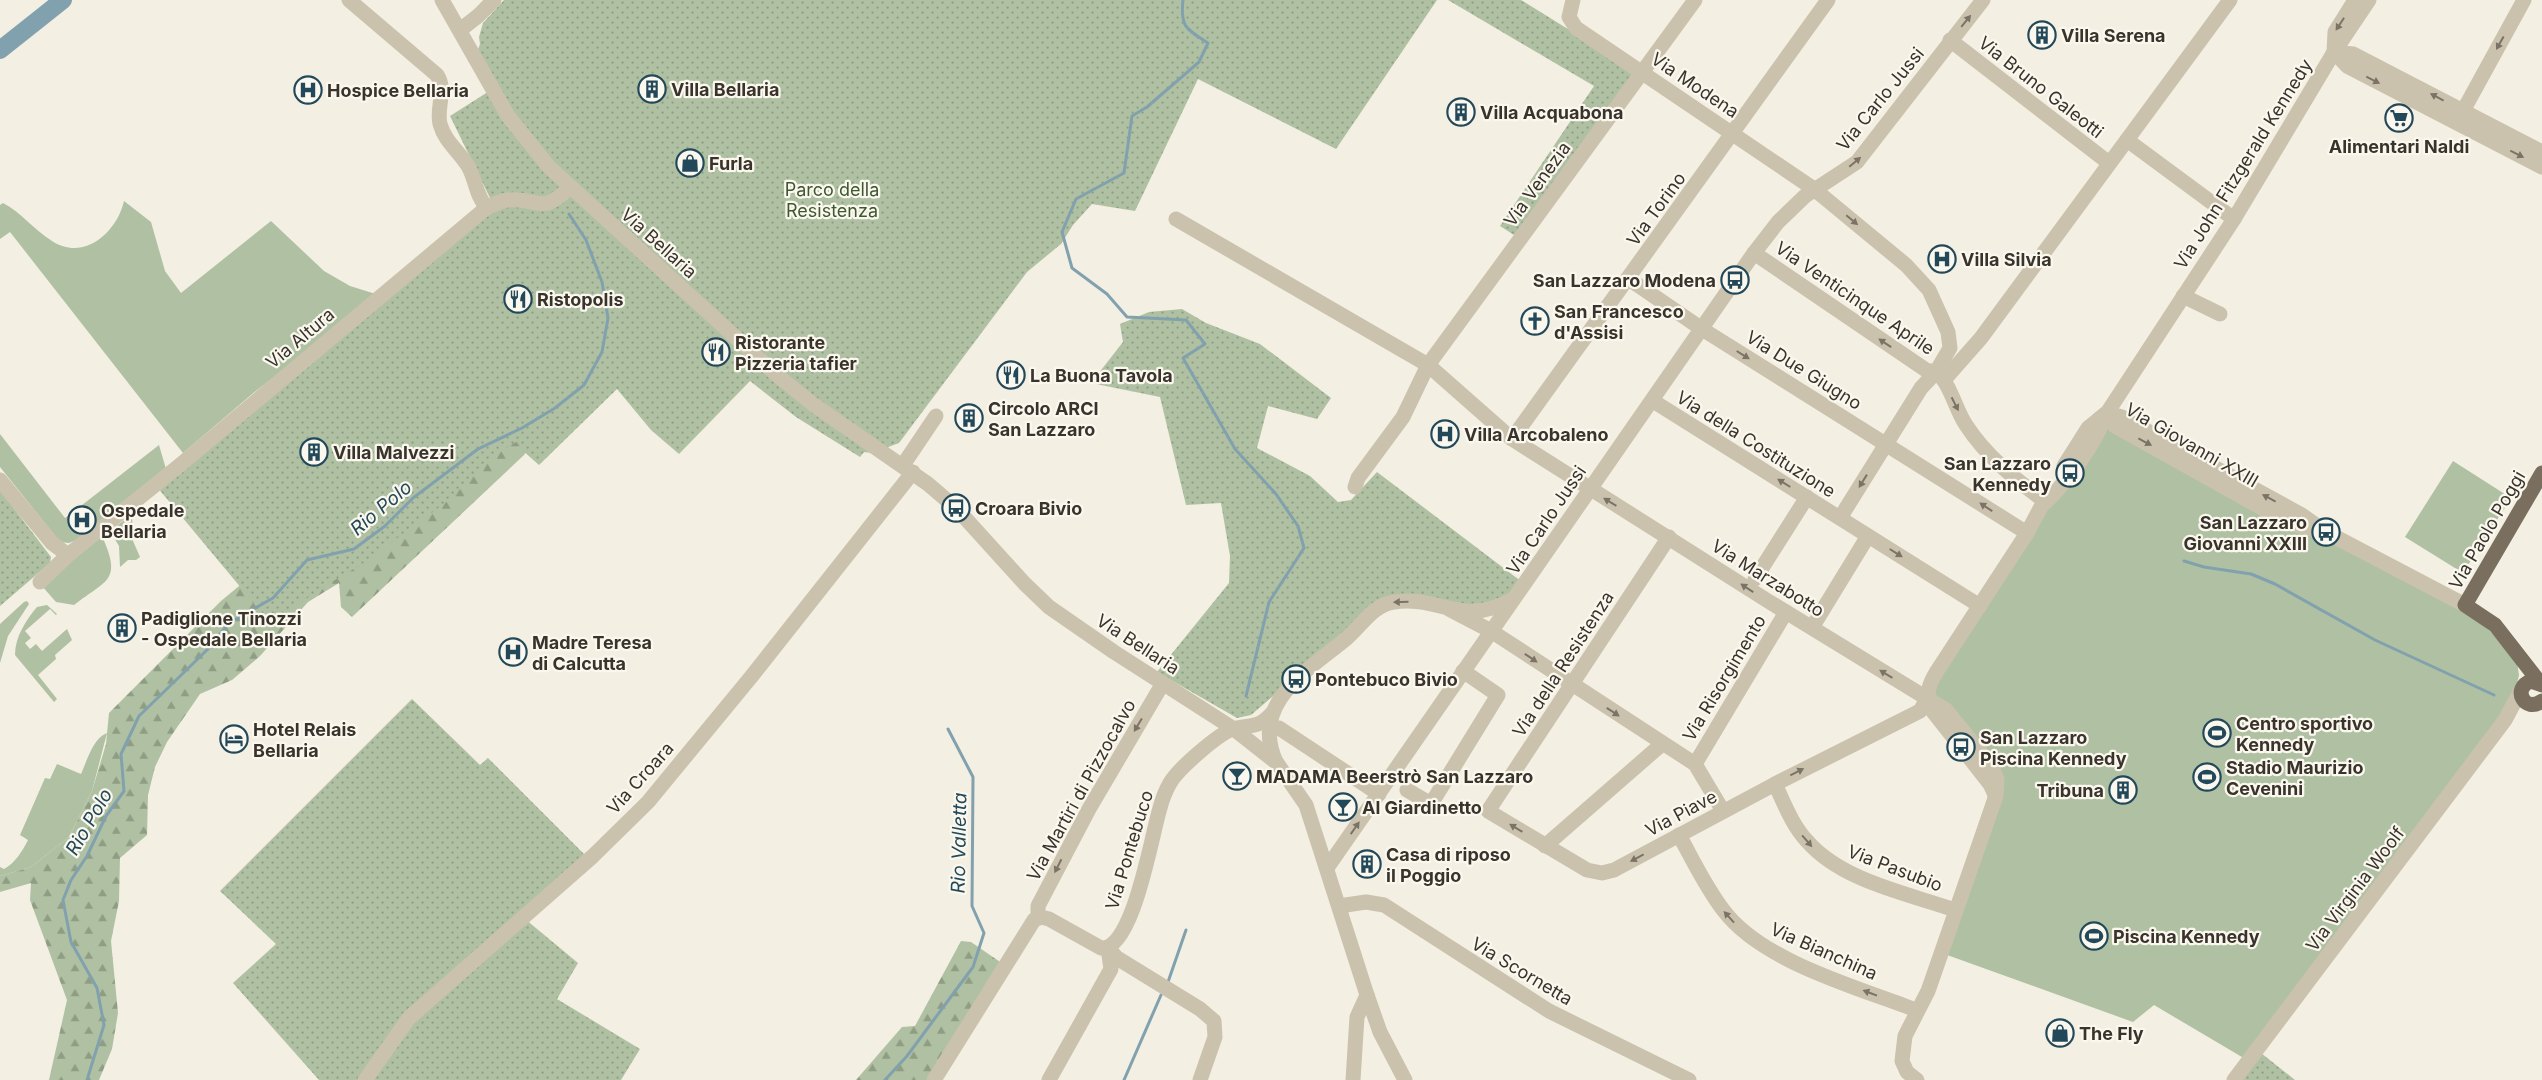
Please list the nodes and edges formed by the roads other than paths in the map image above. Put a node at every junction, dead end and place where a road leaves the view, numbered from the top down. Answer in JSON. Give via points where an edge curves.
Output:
{"nodes":[{"id":1,"x":349,"y":0,"type":"edge"},
{"id":2,"x":442,"y":0,"type":"edge"},
{"id":3,"x":494,"y":0,"type":"edge"},
{"id":4,"x":1695,"y":0,"type":"edge"},
{"id":5,"x":1828,"y":0,"type":"edge"},
{"id":6,"x":1983,"y":0,"type":"edge"},
{"id":7,"x":2230,"y":0,"type":"edge"},
{"id":8,"x":2355,"y":0,"type":"edge"},
{"id":9,"x":2369,"y":0,"type":"edge"},
{"id":10,"x":2524,"y":0,"type":"edge"},
{"id":11,"x":1572,"y":2,"type":"edge"},
{"id":12,"x":460,"y":30,"type":"junction"},
{"id":13,"x":1950,"y":40,"type":"junction"},
{"id":14,"x":2334,"y":52,"type":"junction"},
{"id":15,"x":1642,"y":73,"type":"junction"},
{"id":16,"x":2463,"y":111,"type":"junction"},
{"id":17,"x":1733,"y":133,"type":"junction"},
{"id":18,"x":2127,"y":140,"type":"junction"},
{"id":19,"x":2542,"y":152,"type":"edge"},
{"id":20,"x":2109,"y":163,"type":"junction"},
{"id":21,"x":2542,"y":167,"type":"edge"},
{"id":22,"x":570,"y":187,"type":"junction"},
{"id":23,"x":1814,"y":189,"type":"junction"},
{"id":24,"x":486,"y":208,"type":"junction"},
{"id":25,"x":1176,"y":219,"type":"dead end"},
{"id":26,"x":2234,"y":219,"type":"junction"},
{"id":27,"x":1754,"y":253,"type":"junction"},
{"id":28,"x":1629,"y":279,"type":"junction"},
{"id":29,"x":2183,"y":296,"type":"junction"},
{"id":30,"x":2220,"y":314,"type":"dead end"},
{"id":31,"x":1702,"y":329,"type":"junction"},
{"id":32,"x":1981,"y":338,"type":"junction"},
{"id":33,"x":1950,"y":348,"type":"junction"},
{"id":34,"x":1428,"y":365,"type":"junction"},
{"id":35,"x":1940,"y":376,"type":"junction"},
{"id":36,"x":1653,"y":401,"type":"junction"},
{"id":37,"x":2107,"y":414,"type":"junction"},
{"id":38,"x":936,"y":416,"type":"dead end"},
{"id":39,"x":1512,"y":439,"type":"junction"},
{"id":40,"x":1886,"y":444,"type":"junction"},
{"id":41,"x":908,"y":468,"type":"junction"},
{"id":42,"x":2542,"y":473,"type":"edge"},
{"id":43,"x":1,"y":482,"type":"edge"},
{"id":44,"x":1355,"y":486,"type":"dead end"},
{"id":45,"x":1589,"y":490,"type":"junction"},
{"id":46,"x":1807,"y":497,"type":"junction"},
{"id":47,"x":2046,"y":502,"type":"junction"},
{"id":48,"x":1840,"y":518,"type":"junction"},
{"id":49,"x":2027,"y":533,"type":"junction"},
{"id":50,"x":1868,"y":536,"type":"junction"},
{"id":51,"x":1668,"y":537,"type":"junction"},
{"id":52,"x":68,"y":555,"type":"junction"},
{"id":53,"x":1755,"y":579,"type":"dead end"},
{"id":54,"x":40,"y":582,"type":"dead end"},
{"id":55,"x":1516,"y":598,"type":"junction"},
{"id":56,"x":2465,"y":605,"type":"junction"},
{"id":57,"x":1980,"y":606,"type":"junction"},
{"id":58,"x":1449,"y":609,"type":"junction"},
{"id":59,"x":1786,"y":612,"type":"junction"},
{"id":60,"x":1816,"y":621,"type":"dead end"},
{"id":61,"x":1491,"y":631,"type":"junction"},
{"id":62,"x":2521,"y":657,"type":"junction"},
{"id":63,"x":1463,"y":671,"type":"junction"},
{"id":64,"x":1163,"y":683,"type":"junction"},
{"id":65,"x":2541,"y":684,"type":"edge"},
{"id":66,"x":1572,"y":685,"type":"junction"},
{"id":67,"x":1921,"y":695,"type":"junction"},
{"id":68,"x":2532,"y":700,"type":"edge"},
{"id":69,"x":1273,"y":712,"type":"junction"},
{"id":70,"x":1279,"y":728,"type":"dead end"},
{"id":71,"x":1234,"y":729,"type":"junction"},
{"id":72,"x":1662,"y":744,"type":"junction"},
{"id":73,"x":1277,"y":763,"type":"junction"},
{"id":74,"x":1695,"y":764,"type":"junction"},
{"id":75,"x":1983,"y":774,"type":"junction"},
{"id":76,"x":1775,"y":784,"type":"junction"},
{"id":77,"x":1407,"y":790,"type":"dead end"},
{"id":78,"x":1379,"y":794,"type":"junction"},
{"id":79,"x":1996,"y":796,"type":"junction"},
{"id":80,"x":1488,"y":811,"type":"joint"},
{"id":81,"x":1723,"y":812,"type":"junction"},
{"id":82,"x":1679,"y":834,"type":"junction"},
{"id":83,"x":1545,"y":846,"type":"junction"},
{"id":84,"x":1327,"y":868,"type":"junction"},
{"id":85,"x":1338,"y":906,"type":"junction"},
{"id":86,"x":1951,"y":909,"type":"junction"},
{"id":87,"x":1038,"y":918,"type":"junction"},
{"id":88,"x":1108,"y":948,"type":"junction"},
{"id":89,"x":1366,"y":995,"type":"junction"},
{"id":90,"x":1916,"y":1010,"type":"junction"},
{"id":91,"x":365,"y":1080,"type":"edge"},
{"id":92,"x":934,"y":1080,"type":"edge"},
{"id":93,"x":1049,"y":1080,"type":"edge"},
{"id":94,"x":1200,"y":1080,"type":"edge"},
{"id":95,"x":1353,"y":1080,"type":"edge"},
{"id":96,"x":1405,"y":1080,"type":"edge"},
{"id":97,"x":1689,"y":1080,"type":"edge"},
{"id":98,"x":1917,"y":1080,"type":"edge"},
{"id":99,"x":2234,"y":1080,"type":"edge"}],
"edges":[{"from":1,"to":24,"type":"street","via":[[437,75],[441,82],[440,124],[450,146],[467,165],[478,197]]},
{"from":2,"to":12,"type":"street","name":"Via Bellaria"},
{"from":3,"to":12,"type":"street"},
{"from":4,"to":15,"type":"street","name":"Via Venezia"},
{"from":5,"to":17,"type":"street","name":"Via Torino"},
{"from":13,"to":6,"type":"street","name":"Via Carlo Jussi","one_way":true},
{"from":7,"to":18,"type":"street"},
{"from":8,"to":14,"type":"street","name":"Via John Fitzgerald Kennedy","one_way":true,"via":[[2335,32]]},
{"from":9,"to":14,"type":"street","name":"Via John Fitzgerald Kennedy"},
{"from":10,"to":16,"type":"street","one_way":true},
{"from":11,"to":15,"type":"street","name":"Via Modena","via":[[1569,18],[1576,28]]},
{"from":12,"to":22,"type":"street","name":"Via Bellaria","via":[[508,116],[527,142]]},
{"from":13,"to":20,"type":"street","name":"Via Bruno Galeotti"},
{"from":23,"to":13,"type":"street","name":"Via Carlo Jussi","one_way":true,"via":[[1857,162]]},
{"from":16,"to":14,"type":"street","one_way":true,"via":[[2353,54]]},
{"from":14,"to":21,"type":"street","one_way":true,"via":[[2347,66]]},
{"from":14,"to":26,"type":"street","name":"Via John Fitzgerald Kennedy"},
{"from":15,"to":17,"type":"street","name":"Via Modena"},
{"from":15,"to":34,"type":"street","name":"Via Venezia"},
{"from":16,"to":19,"type":"street"},
{"from":17,"to":23,"type":"street","name":"Via Modena"},
{"from":17,"to":28,"type":"street","name":"Via Torino"},
{"from":18,"to":20,"type":"street"},
{"from":18,"to":26,"type":"street"},
{"from":20,"to":32,"type":"street"},
{"from":22,"to":24,"type":"street","name":"Via Altura","via":[[559,198],[545,204],[508,200]]},
{"from":22,"to":41,"type":"street","name":"Via Bellaria","via":[[778,376],[814,405]]},
{"from":23,"to":27,"type":"street","name":"Via Carlo Jussi","via":[[1778,222]]},
{"from":23,"to":33,"type":"street","name":"Via Modena","one_way":true,"via":[[1906,264],[1929,290],[1948,332]]},
{"from":24,"to":52,"type":"street","name":"Via Altura"},
{"from":25,"to":34,"type":"street"},
{"from":26,"to":29,"type":"street","name":"Via John Fitzgerald Kennedy"},
{"from":27,"to":31,"type":"street","name":"Via Carlo Jussi"},
{"from":35,"to":27,"type":"street","name":"Via Venticinque Aprile","one_way":true,"via":[[1926,370]]},
{"from":28,"to":31,"type":"street","name":"Via Due Giugno"},
{"from":28,"to":39,"type":"street","name":"Via Torino"},
{"from":29,"to":30,"type":"street","name":"Via John Fitzgerald Kennedy"},
{"from":29,"to":37,"type":"street","name":"Via John Fitzgerald Kennedy"},
{"from":31,"to":36,"type":"street","name":"Via Carlo Jussi"},
{"from":31,"to":40,"type":"street","name":"Via Due Giugno","one_way":true},
{"from":32,"to":33,"type":"street","via":[[1954,344]]},
{"from":32,"to":35,"type":"street"},
{"from":33,"to":35,"type":"street"},
{"from":34,"to":39,"type":"street","name":"Via Marzabotto"},
{"from":34,"to":44,"type":"street","name":"Via Venezia","via":[[1403,417]]},
{"from":35,"to":40,"type":"street","via":[[1921,388]]},
{"from":35,"to":47,"type":"street","one_way":true,"via":[[1966,425],[1976,437],[2003,468]]},
{"from":36,"to":45,"type":"street","name":"Via Carlo Jussi"},
{"from":46,"to":36,"type":"street","name":"Via della Costituzione","one_way":true},
{"from":37,"to":47,"type":"street","name":"Via John Fitzgerald Kennedy","via":[[2098,434],[2061,487]]},
{"from":37,"to":56,"type":"street","name":"Via Giovanni XXIII","via":[[2115,426],[2295,526],[2326,532]]},
{"from":38,"to":41,"type":"street"},
{"from":39,"to":45,"type":"street","name":"Via Marzabotto"},
{"from":40,"to":48,"type":"street","one_way":true},
{"from":49,"to":40,"type":"street","name":"Via Due Giugno","one_way":true},
{"from":41,"to":64,"type":"street","name":"Via Bellaria","via":[[956,508],[1049,607]]},
{"from":41,"to":91,"type":"street","name":"Via Croara","via":[[751,677],[648,802],[593,856],[409,1018]]},
{"from":42,"to":56,"type":"main road","name":"Via Paolo Poggi"},
{"from":43,"to":52,"type":"street","via":[[52,543]]},
{"from":51,"to":45,"type":"street","name":"Via Marzabotto","one_way":true},
{"from":45,"to":55,"type":"street","name":"Via Carlo Jussi"},
{"from":46,"to":48,"type":"street","name":"Via della Costituzione"},
{"from":46,"to":53,"type":"street"},
{"from":47,"to":49,"type":"street","name":"Via John Fitzgerald Kennedy"},
{"from":48,"to":50,"type":"street","name":"Via della Costituzione"},
{"from":49,"to":57,"type":"street","name":"Via John Fitzgerald Kennedy"},
{"from":50,"to":57,"type":"street","name":"Via della Costituzione","one_way":true},
{"from":50,"to":60,"type":"street"},
{"from":59,"to":51,"type":"street","name":"Via Marzabotto","one_way":true},
{"from":51,"to":66,"type":"street","name":"Via della Resistenza"},
{"from":52,"to":54,"type":"street","name":"Via Altura"},
{"from":55,"to":58,"type":"street","name":"Via Carlo Jussi","via":[[1497,608],[1477,612]]},
{"from":55,"to":61,"type":"street","name":"Via Carlo Jussi"},
{"from":56,"to":62,"type":"main road","name":"Via Giovanni XXIII","via":[[2495,625]]},
{"from":57,"to":67,"type":"street","name":"Via John Fitzgerald Kennedy","via":[[1936,671],[1928,689]]},
{"from":58,"to":61,"type":"street","name":"Via Carlo Jussi"},
{"from":58,"to":69,"type":"street","name":"Via Carlo Jussi","one_way":true,"via":[[1406,601],[1382,605],[1287,688]]},
{"from":67,"to":59,"type":"street","name":"Via Marzabotto","one_way":true},
{"from":59,"to":74,"type":"street","name":"Via Risorgimento"},
{"from":61,"to":63,"type":"street","name":"Via Carlo Jussi"},
{"from":61,"to":66,"type":"street","one_way":true},
{"from":62,"to":65,"type":"main road","name":"Via Giovanni XXIII"},
{"from":62,"to":68,"type":"main road"},
{"from":63,"to":77,"type":"street","via":[[1498,695],[1431,804]]},
{"from":63,"to":78,"type":"street","name":"Via Carlo Jussi"},
{"from":64,"to":71,"type":"street","name":"Via Bellaria"},
{"from":64,"to":87,"type":"street","name":"Via Martiri di Pizzocalvo","one_way":true,"via":[[1089,809],[1038,906]]},
{"from":65,"to":68,"type":"main road","via":[[2531,681]]},
{"from":66,"to":72,"type":"street","one_way":true},
{"from":66,"to":80,"type":"street","name":"Via della Resistenza"},
{"from":67,"to":75,"type":"street"},
{"from":76,"to":67,"type":"street","name":"Via Piave","one_way":true,"via":[[1920,711]]},
{"from":67,"to":79,"type":"street","via":[[1946,710],[1991,765],[1997,779]]},
{"from":68,"to":99,"type":"street","name":"Via Virginia Woolf","via":[[2505,720]]},
{"from":69,"to":71,"type":"street","name":"Via Carlo Jussi","via":[[1259,725]]},
{"from":69,"to":73,"type":"street","name":"Via Carlo Jussi","via":[[1271,742]]},
{"from":70,"to":78,"type":"street"},
{"from":71,"to":73,"type":"street","name":"Via Bellaria"},
{"from":71,"to":88,"type":"street","name":"Via Pontebuco","via":[[1215,739],[1170,782],[1160,807],[1131,916],[1116,942]]},
{"from":72,"to":74,"type":"street"},
{"from":72,"to":83,"type":"street"},
{"from":73,"to":84,"type":"street","name":"Via Bellaria","via":[[1306,805]]},
{"from":74,"to":81,"type":"street"},
{"from":75,"to":79,"type":"street"},
{"from":75,"to":86,"type":"street","via":[[1986,787],[1984,804]]},
{"from":76,"to":81,"type":"street","name":"Via Piave"},
{"from":76,"to":86,"type":"street","name":"Via Pasubio","one_way":true,"via":[[1797,829],[1831,864]]},
{"from":84,"to":78,"type":"street","name":"Via Carlo Jussi","one_way":true},
{"from":79,"to":86,"type":"street"},
{"from":83,"to":80,"type":"street","name":"Via Piave","one_way":true},
{"from":81,"to":82,"type":"street","name":"Via Piave"},
{"from":82,"to":83,"type":"street","name":"Via Piave","one_way":true,"via":[[1614,870],[1602,873],[1587,870]]},
{"from":90,"to":82,"type":"street","name":"Via Bianchina","one_way":true,"via":[[1817,972],[1765,948],[1747,935],[1716,900]]},
{"from":84,"to":85,"type":"street"},
{"from":85,"to":89,"type":"street"},
{"from":85,"to":97,"type":"street","name":"Via Scornetta","via":[[1366,902],[1384,906],[1549,1011]]},
{"from":86,"to":90,"type":"street","via":[[1928,991]]},
{"from":87,"to":88,"type":"street","via":[[1049,919],[1098,947]]},
{"from":87,"to":92,"type":"street","name":"Via Martiri di Pizzocalvo","via":[[1031,923]]},
{"from":88,"to":93,"type":"street","via":[[1111,969]]},
{"from":88,"to":94,"type":"street","via":[[1117,958],[1214,1021],[1215,1036]]},
{"from":89,"to":95,"type":"street","via":[[1357,1017]]},
{"from":89,"to":96,"type":"street","via":[[1380,1032]]},
{"from":90,"to":98,"type":"street","via":[[1905,1036],[1902,1061],[1907,1072]]}]}
